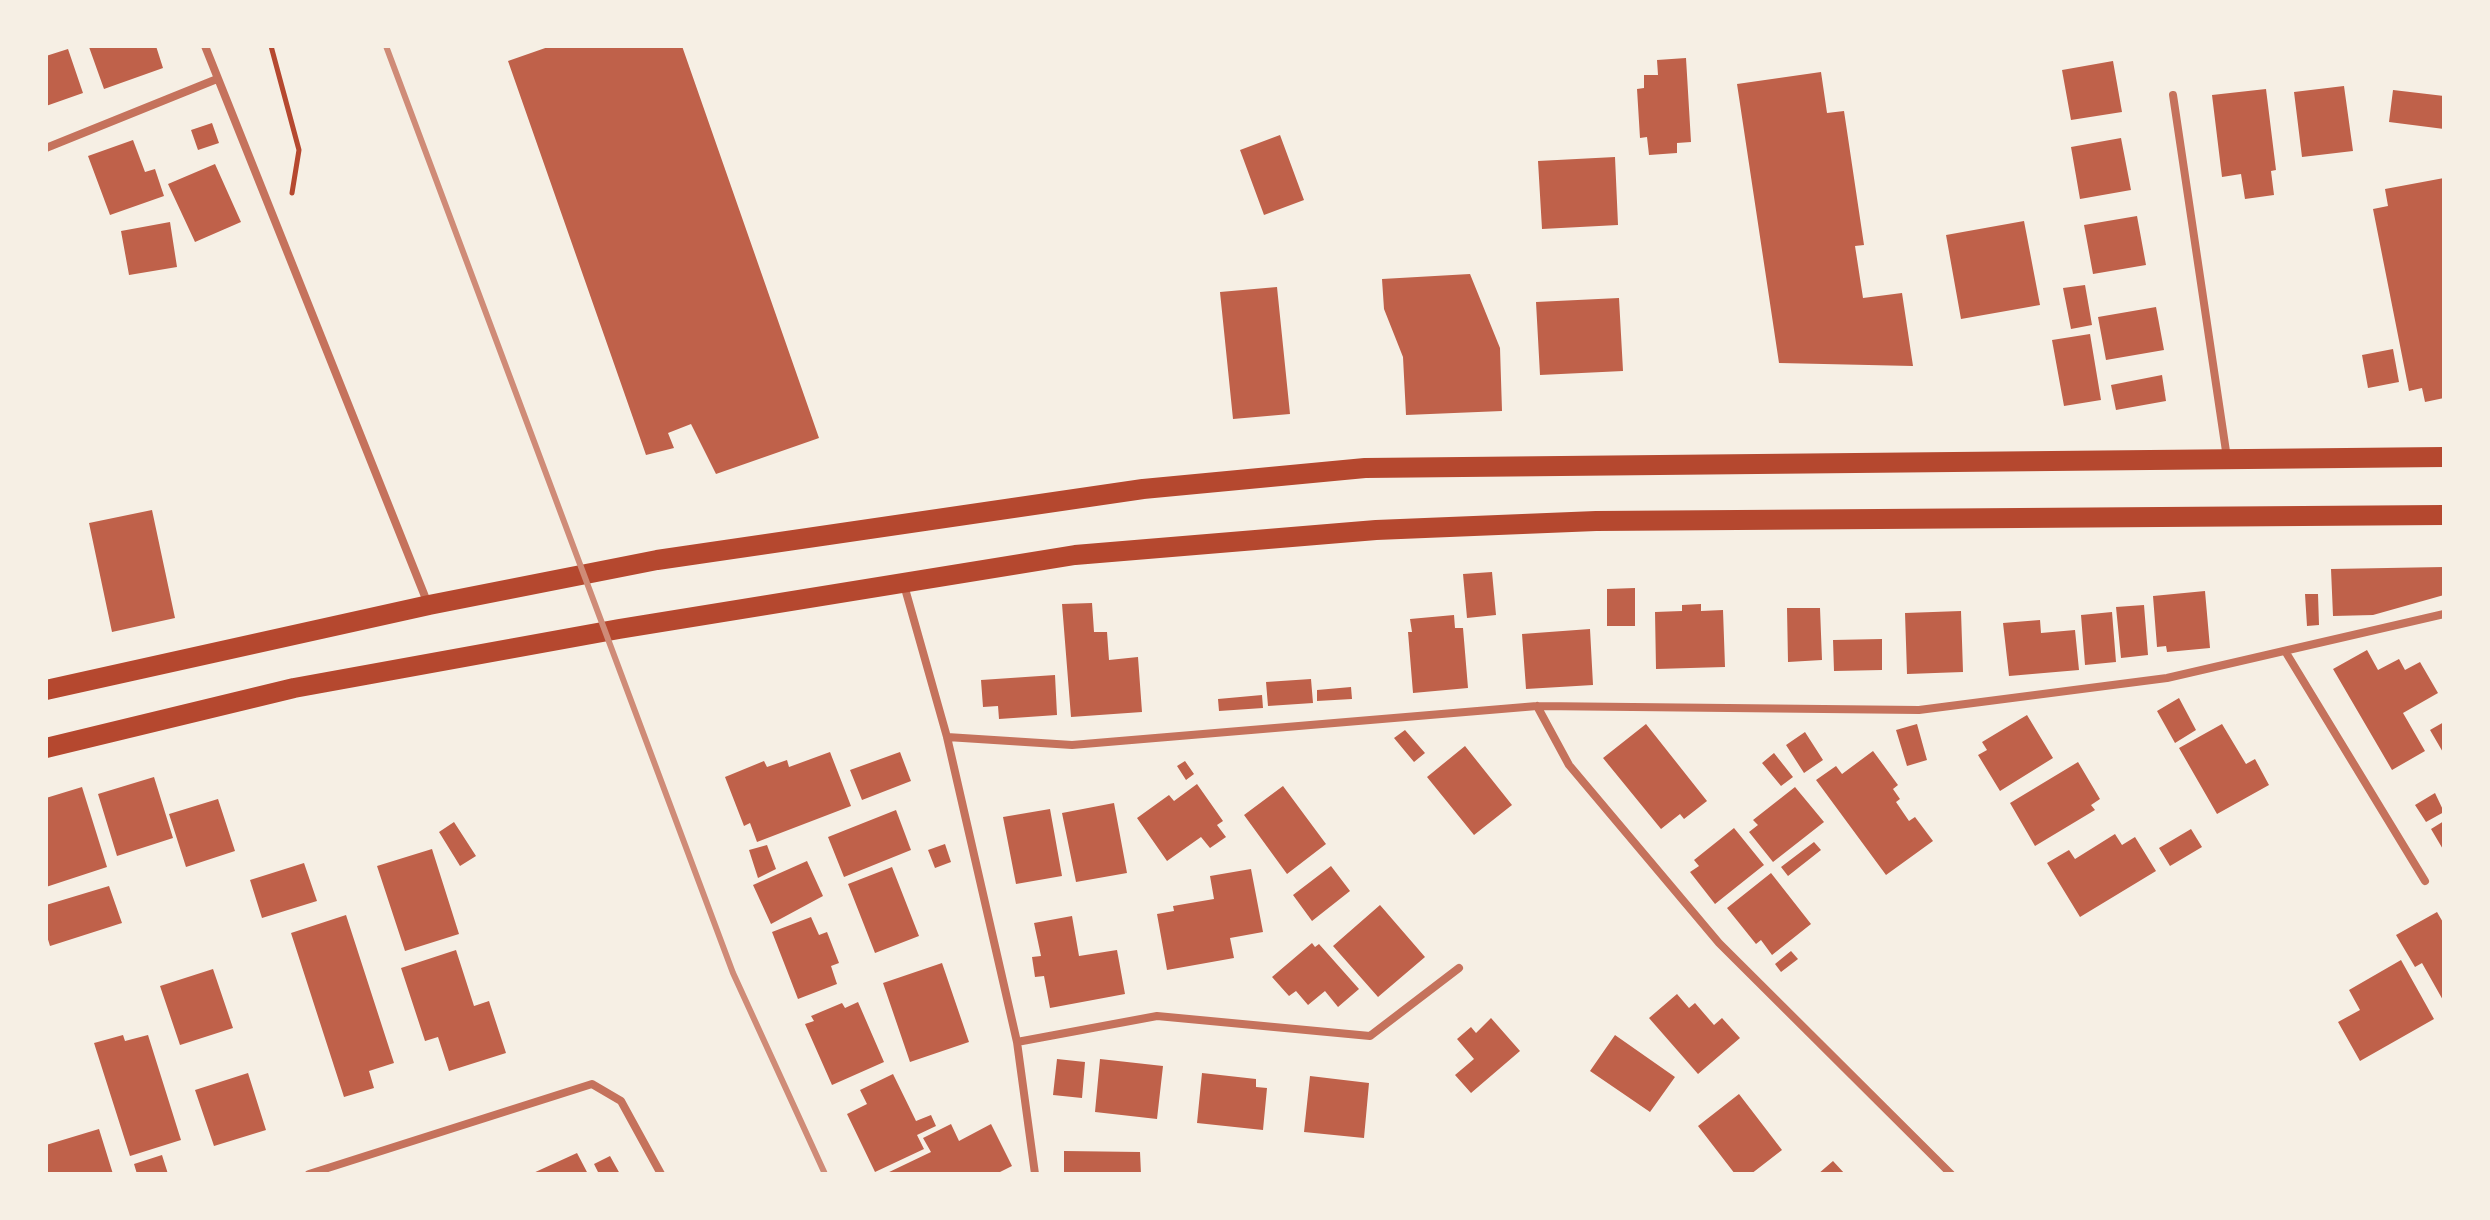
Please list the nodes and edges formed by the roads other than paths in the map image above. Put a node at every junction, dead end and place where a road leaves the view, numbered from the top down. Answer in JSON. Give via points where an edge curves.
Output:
{"nodes":[{"id":1,"x":205,"y":46,"type":"edge"},
{"id":2,"x":217,"y":79,"type":"junction"},
{"id":3,"x":2173,"y":95,"type":"dead end"},
{"id":4,"x":46,"y":148,"type":"edge"},
{"id":5,"x":2444,"y":457,"type":"edge"},
{"id":6,"x":2228,"y":459,"type":"junction"},
{"id":7,"x":2444,"y":515,"type":"edge"},
{"id":8,"x":904,"y":585,"type":"junction"},
{"id":9,"x":429,"y":605,"type":"junction"},
{"id":10,"x":2444,"y":614,"type":"edge"},
{"id":11,"x":2285,"y":651,"type":"junction"},
{"id":12,"x":46,"y":690,"type":"edge"},
{"id":13,"x":1537,"y":706,"type":"junction"},
{"id":14,"x":947,"y":737,"type":"junction"},
{"id":15,"x":46,"y":748,"type":"edge"},
{"id":16,"x":2425,"y":881,"type":"dead end"},
{"id":17,"x":1459,"y":968,"type":"dead end"},
{"id":18,"x":1017,"y":1042,"type":"junction"},
{"id":19,"x":309,"y":1174,"type":"edge"},
{"id":20,"x":661,"y":1174,"type":"edge"},
{"id":21,"x":1035,"y":1174,"type":"edge"},
{"id":22,"x":1951,"y":1174,"type":"edge"}],
"edges":[{"from":1,"to":2,"type":"street"},
{"from":2,"to":4,"type":"street"},
{"from":2,"to":9,"type":"street"},
{"from":3,"to":6,"type":"street"},
{"from":5,"to":6,"type":"main road"},
{"from":6,"to":9,"type":"main road","via":[[1365,468],[1127,491],[657,560]]},
{"from":7,"to":8,"type":"main road","via":[[1596,521],[1391,529],[1075,555]]},
{"from":8,"to":14,"type":"street"},
{"from":8,"to":15,"type":"main road","via":[[619,629],[294,688]]},
{"from":9,"to":12,"type":"main road"},
{"from":10,"to":11,"type":"street"},
{"from":11,"to":13,"type":"street","via":[[2167,678],[1919,710]]},
{"from":11,"to":16,"type":"street"},
{"from":13,"to":14,"type":"street","via":[[1072,745]]},
{"from":13,"to":22,"type":"street","via":[[1569,765],[1719,943]]},
{"from":14,"to":18,"type":"street"},
{"from":17,"to":18,"type":"street","via":[[1370,1036],[1157,1016]]},
{"from":18,"to":21,"type":"street"},
{"from":19,"to":20,"type":"street","via":[[592,1084],[621,1101]]}]}
